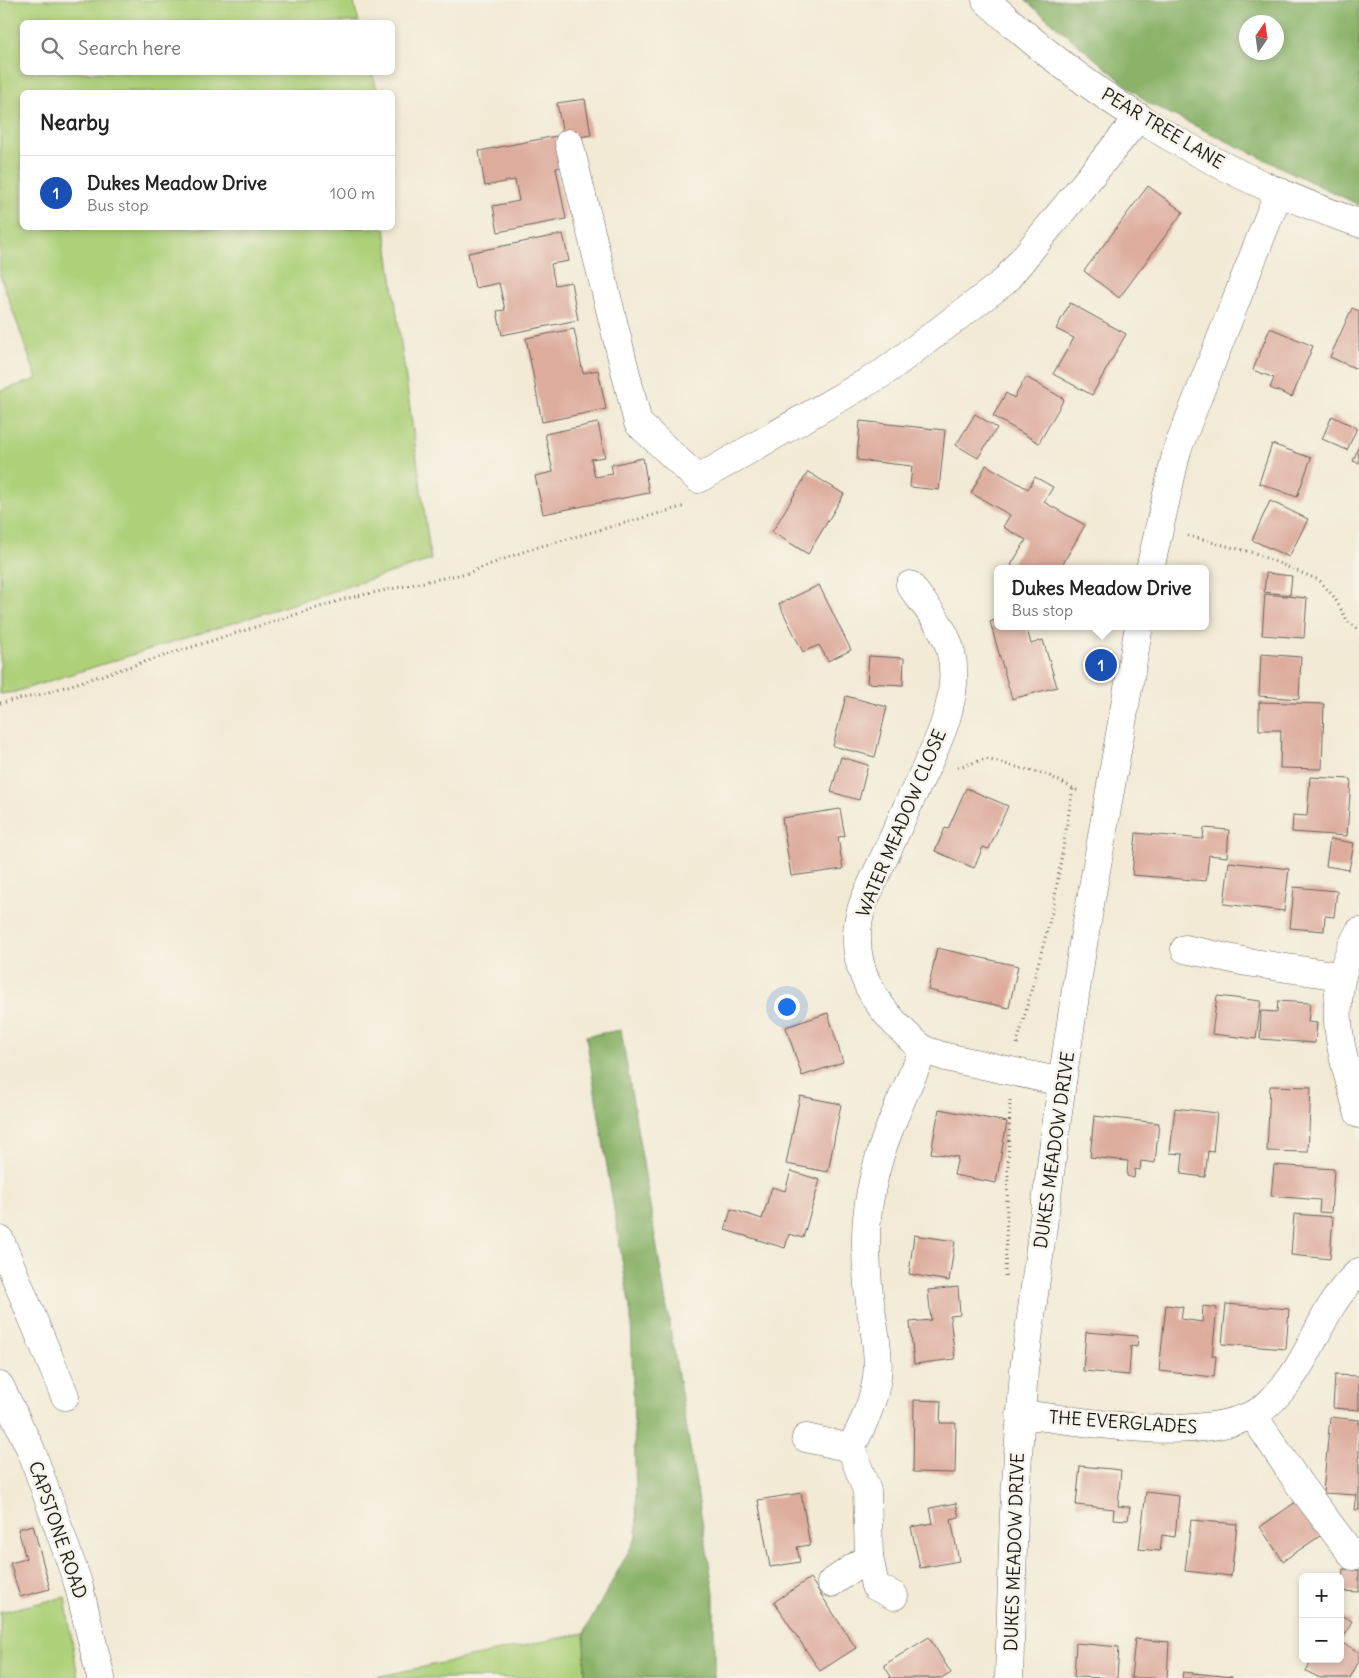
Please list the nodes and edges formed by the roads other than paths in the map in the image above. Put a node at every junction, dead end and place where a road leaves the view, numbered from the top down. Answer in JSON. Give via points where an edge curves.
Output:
{"nodes":[{"id":1,"x":986,"y":0,"type":"edge"},
{"id":2,"x":1138,"y":117,"type":"junction"},
{"id":3,"x":569,"y":143,"type":"dead end"},
{"id":4,"x":1279,"y":191,"type":"junction"},
{"id":5,"x":1359,"y":223,"type":"edge"},
{"id":6,"x":1151,"y":565,"type":"edge"},
{"id":7,"x":910,"y":585,"type":"dead end"},
{"id":8,"x":1139,"y":630,"type":"edge"},
{"id":9,"x":1359,"y":932,"type":"edge"},
{"id":10,"x":1185,"y":949,"type":"dead end"},
{"id":11,"x":1340,"y":976,"type":"junction"},
{"id":12,"x":924,"y":1050,"type":"junction"},
{"id":13,"x":1062,"y":1082,"type":"junction"},
{"id":14,"x":1359,"y":1114,"type":"edge"},
{"id":15,"x":0,"y":1240,"type":"edge"},
{"id":16,"x":1359,"y":1272,"type":"edge"},
{"id":17,"x":0,"y":1386,"type":"edge"},
{"id":18,"x":65,"y":1396,"type":"dead end"},
{"id":19,"x":1020,"y":1414,"type":"junction"},
{"id":20,"x":1253,"y":1415,"type":"junction"},
{"id":21,"x":806,"y":1438,"type":"dead end"},
{"id":22,"x":851,"y":1448,"type":"junction"},
{"id":23,"x":1353,"y":1556,"type":"dead end"},
{"id":24,"x":869,"y":1557,"type":"junction"},
{"id":25,"x":831,"y":1583,"type":"dead end"},
{"id":26,"x":894,"y":1596,"type":"dead end"},
{"id":27,"x":101,"y":1678,"type":"edge"},
{"id":28,"x":1009,"y":1678,"type":"edge"}],
"edges":[{"from":1,"to":2,"type":"street","name":"PEAR TREE LANE","via":[[1023,35]]},
{"from":2,"to":3,"type":"street","via":[[1004,282],[882,373],[698,479],[638,423]]},
{"from":2,"to":4,"type":"street","name":"PEAR TREE LANE","via":[[1222,165]]},
{"from":4,"to":5,"type":"street","name":"PEAR TREE LANE"},
{"from":4,"to":6,"type":"street","via":[[1177,450]]},
{"from":7,"to":12,"type":"street","name":"WATER MEADOW CLOSE","via":[[948,642],[953,668],[950,703],[939,736],[864,901],[856,942],[858,960],[875,998],[891,1020]]},
{"from":8,"to":13,"type":"street","name":"DUKES MEADOW DRIVE"},
{"from":9,"to":11,"type":"street"},
{"from":10,"to":11,"type":"street"},
{"from":11,"to":14,"type":"street","via":[[1338,1029]]},
{"from":12,"to":13,"type":"street","name":"WATER MEADOW CLOSE","via":[[946,1058]]},
{"from":12,"to":22,"type":"street","via":[[887,1132],[872,1186],[866,1236],[877,1377],[872,1400]]},
{"from":13,"to":19,"type":"street","name":"DUKES MEADOW DRIVE"},
{"from":15,"to":18,"type":"street"},
{"from":16,"to":20,"type":"street","name":"THE EVERGLADES","via":[[1343,1286],[1329,1307],[1289,1381],[1272,1401]]},
{"from":17,"to":27,"type":"street","name":"CAPSTONE ROAD","via":[[31,1450],[78,1583]]},
{"from":19,"to":20,"type":"street","name":"THE EVERGLADES","via":[[1173,1429],[1207,1427]]},
{"from":19,"to":28,"type":"street","name":"DUKES MEADOW DRIVE"},
{"from":20,"to":23,"type":"street"},
{"from":21,"to":22,"type":"street"},
{"from":22,"to":24,"type":"street","via":[[867,1491]]},
{"from":24,"to":25,"type":"street"},
{"from":24,"to":26,"type":"street","via":[[875,1586]]}]}
